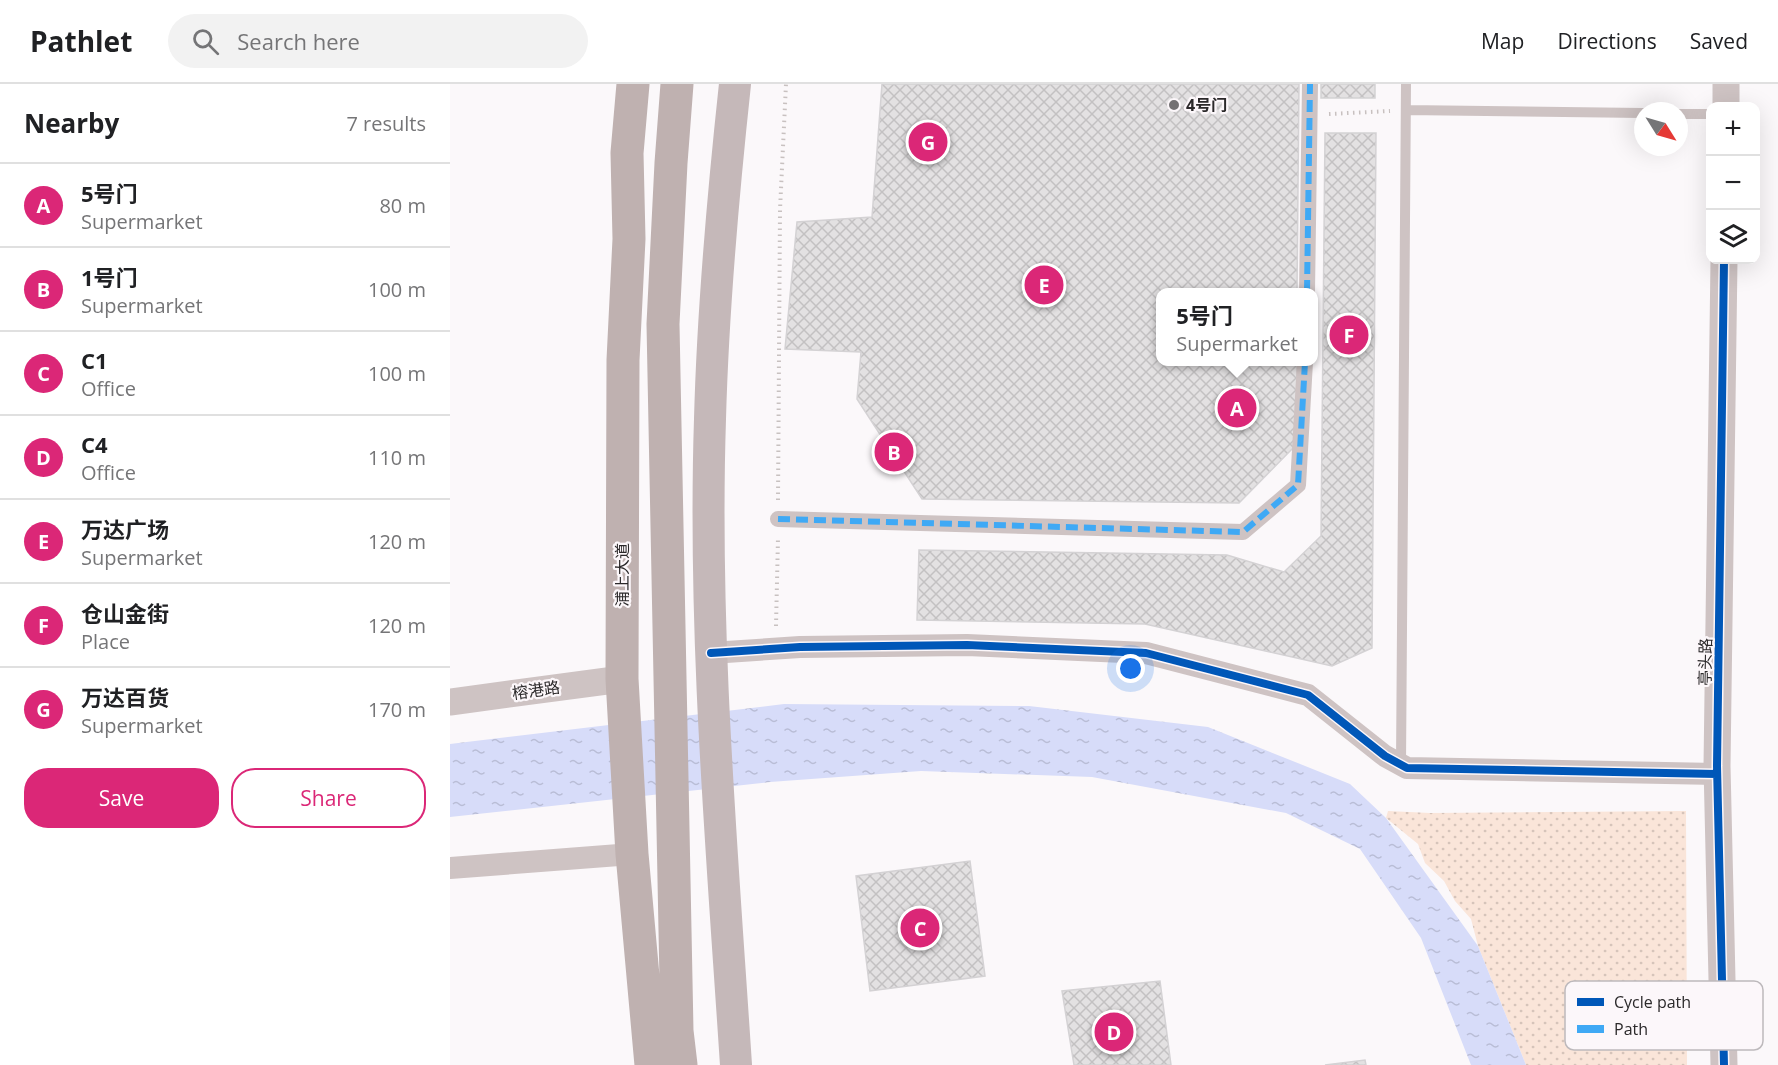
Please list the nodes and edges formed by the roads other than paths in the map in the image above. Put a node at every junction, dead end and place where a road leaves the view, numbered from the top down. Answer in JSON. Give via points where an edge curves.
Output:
{"nodes":[{"id":1,"x":633,"y":84,"type":"edge"},
{"id":2,"x":677,"y":84,"type":"edge"},
{"id":3,"x":735,"y":84,"type":"edge"},
{"id":4,"x":1310,"y":84,"type":"edge"},
{"id":5,"x":1406,"y":84,"type":"edge"},
{"id":6,"x":1726,"y":84,"type":"edge"},
{"id":7,"x":1725,"y":102,"type":"edge"},
{"id":8,"x":1406,"y":110,"type":"junction"},
{"id":9,"x":1634,"y":113,"type":"edge"},
{"id":10,"x":1688,"y":114,"type":"edge"},
{"id":11,"x":1706,"y":114,"type":"edge"},
{"id":12,"x":1724,"y":264,"type":"edge"},
{"id":13,"x":1307,"y":288,"type":"edge"},
{"id":14,"x":1305,"y":366,"type":"edge"},
{"id":15,"x":778,"y":519,"type":"road end"},
{"id":16,"x":711,"y":653,"type":"junction"},
{"id":17,"x":622,"y":679,"type":"junction"},
{"id":18,"x":450,"y":702,"type":"edge"},
{"id":19,"x":1401,"y":765,"type":"junction"},
{"id":20,"x":1717,"y":774,"type":"junction"},
{"id":21,"x":632,"y":854,"type":"junction"},
{"id":22,"x":450,"y":868,"type":"edge"},
{"id":23,"x":1722,"y":981,"type":"edge"},
{"id":24,"x":1724,"y":1050,"type":"edge"},
{"id":25,"x":651,"y":1065,"type":"edge"},
{"id":26,"x":681,"y":1065,"type":"edge"},
{"id":27,"x":736,"y":1065,"type":"edge"},
{"id":28,"x":1724,"y":1065,"type":"edge"}],
"edges":[{"from":1,"to":17,"type":"main road","name":"浦上大道","via":[[627,153],[623,360]]},
{"from":2,"to":26,"type":"main road","via":[[663,324],[676,1019]]},
{"from":3,"to":16,"type":"main road","via":[[721,224],[710,409]]},
{"from":4,"to":13,"type":"street"},
{"from":5,"to":8,"type":"lane"},
{"from":6,"to":7,"type":"street"},
{"from":8,"to":9,"type":"lane"},
{"from":8,"to":19,"type":"lane"},
{"from":10,"to":11,"type":"lane"},
{"from":12,"to":20,"type":"street","name":"亭头路"},
{"from":14,"to":15,"type":"street","via":[[1298,485],[1243,532]]},
{"from":16,"to":19,"type":"street","via":[[967,645],[1146,653],[1308,695]]},
{"from":16,"to":27,"type":"main road"},
{"from":17,"to":18,"type":"street","name":"榕港路"},
{"from":17,"to":21,"type":"main road","name":"浦上大道"},
{"from":19,"to":20,"type":"street"},
{"from":20,"to":23,"type":"street","name":"亭头路"},
{"from":21,"to":22,"type":"street"},
{"from":21,"to":25,"type":"main road","name":"浦上大道"},
{"from":24,"to":28,"type":"street","name":"亭头路"}]}
